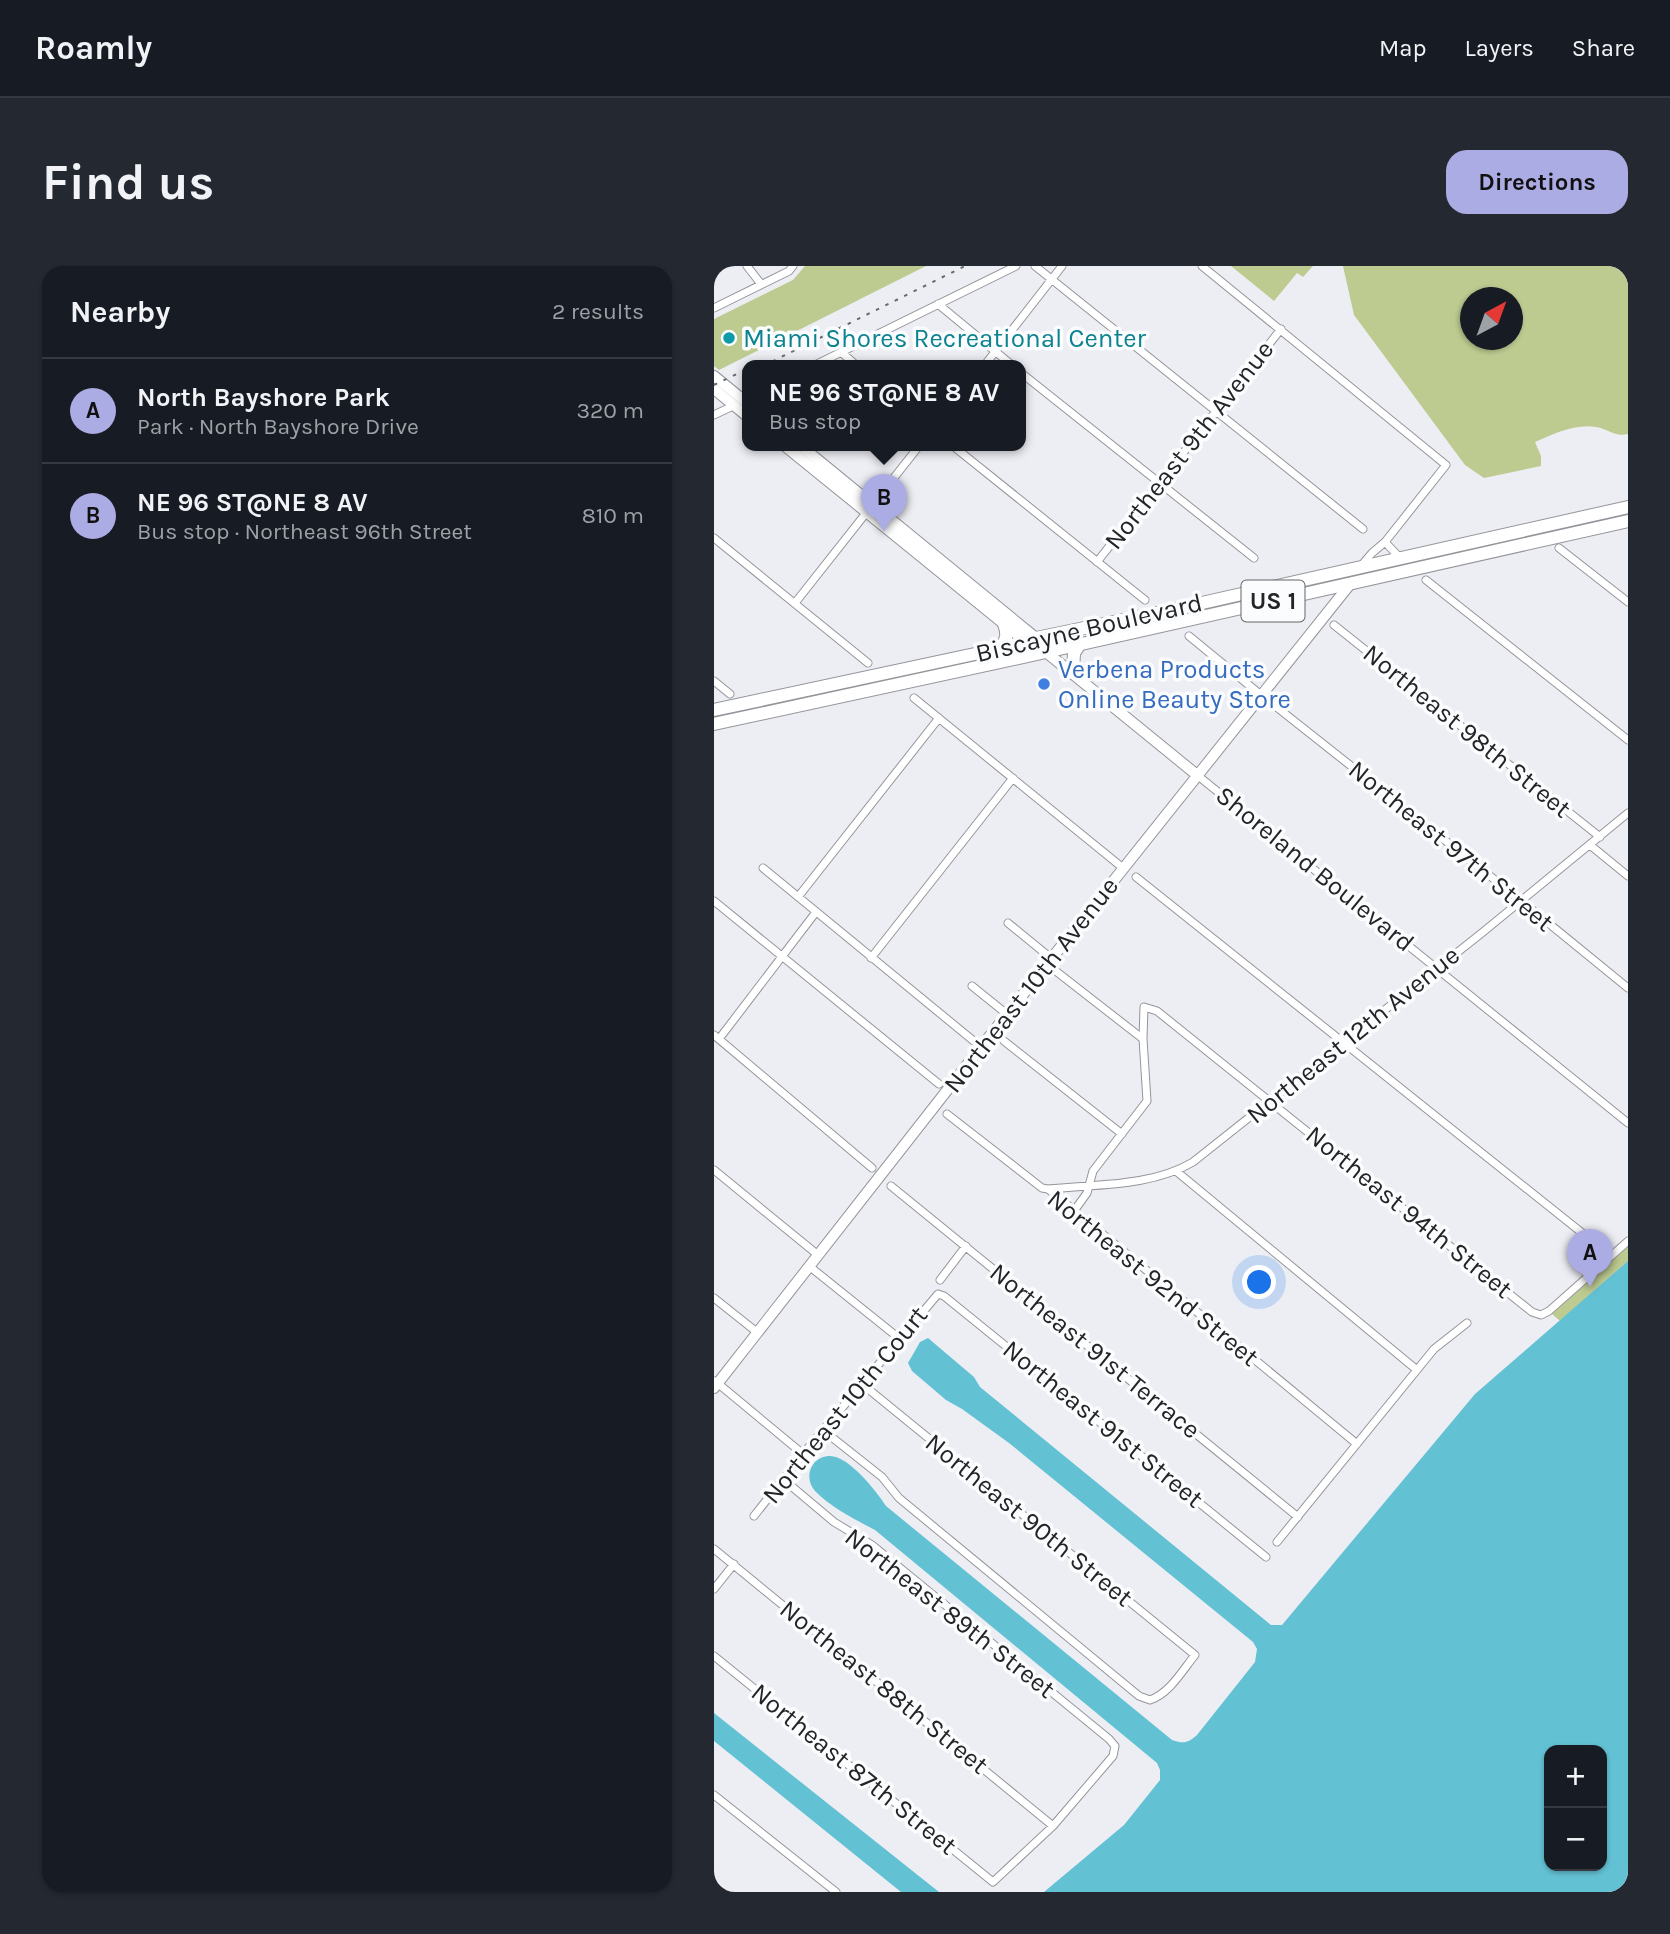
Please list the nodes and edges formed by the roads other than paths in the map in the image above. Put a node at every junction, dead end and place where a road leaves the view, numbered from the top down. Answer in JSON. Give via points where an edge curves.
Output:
{"nodes":[{"id":1,"x":747,"y":266,"type":"edge"},
{"id":2,"x":1016,"y":266,"type":"edge"},
{"id":3,"x":1035,"y":266,"type":"edge"},
{"id":4,"x":1062,"y":266,"type":"edge"},
{"id":5,"x":1202,"y":266,"type":"edge"},
{"id":6,"x":791,"y":269,"type":"edge"},
{"id":7,"x":1052,"y":280,"type":"junction"},
{"id":8,"x":761,"y":284,"type":"junction"},
{"id":9,"x":938,"y":304,"type":"junction"},
{"id":10,"x":714,"y":308,"type":"edge"},
{"id":11,"x":1280,"y":329,"type":"junction"},
{"id":12,"x":841,"y":352,"type":"junction"},
{"id":13,"x":995,"y":352,"type":"junction"},
{"id":14,"x":825,"y":360,"type":"edge"},
{"id":15,"x":850,"y":360,"type":"edge"},
{"id":16,"x":989,"y":360,"type":"edge"},
{"id":17,"x":1005,"y":360,"type":"edge"},
{"id":18,"x":714,"y":376,"type":"edge"},
{"id":19,"x":1026,"y":377,"type":"edge"},
{"id":20,"x":714,"y":388,"type":"edge"},
{"id":21,"x":742,"y":400,"type":"edge"},
{"id":22,"x":742,"y":401,"type":"edge"},
{"id":23,"x":742,"y":403,"type":"edge"},
{"id":24,"x":1217,"y":410,"type":"junction"},
{"id":25,"x":714,"y":415,"type":"edge"},
{"id":26,"x":792,"y":451,"type":"edge"},
{"id":27,"x":806,"y":451,"type":"edge"},
{"id":28,"x":915,"y":451,"type":"edge"},
{"id":29,"x":959,"y":451,"type":"edge"},
{"id":30,"x":1159,"y":484,"type":"junction"},
{"id":31,"x":1628,"y":508,"type":"edge"},
{"id":32,"x":870,"y":509,"type":"junction"},
{"id":33,"x":1628,"y":521,"type":"edge"},
{"id":34,"x":1570,"y":527,"type":"junction"},
{"id":35,"x":1363,"y":529,"type":"dead end"},
{"id":36,"x":714,"y":538,"type":"edge"},
{"id":37,"x":1385,"y":542,"type":"junction"},
{"id":38,"x":1559,"y":548,"type":"dead end"},
{"id":39,"x":1254,"y":558,"type":"dead end"},
{"id":40,"x":1401,"y":558,"type":"junction"},
{"id":41,"x":1097,"y":562,"type":"junction"},
{"id":42,"x":1360,"y":568,"type":"junction"},
{"id":43,"x":1426,"y":580,"type":"dead end"},
{"id":44,"x":1351,"y":583,"type":"junction"},
{"id":45,"x":1144,"y":600,"type":"dead end"},
{"id":46,"x":1628,"y":602,"type":"edge"},
{"id":47,"x":795,"y":603,"type":"junction"},
{"id":48,"x":1004,"y":624,"type":"junction"},
{"id":49,"x":1334,"y":625,"type":"dead end"},
{"id":50,"x":1189,"y":636,"type":"dead end"},
{"id":51,"x":1031,"y":639,"type":"junction"},
{"id":52,"x":1080,"y":644,"type":"junction"},
{"id":53,"x":998,"y":649,"type":"junction"},
{"id":54,"x":1046,"y":652,"type":"junction"},
{"id":55,"x":868,"y":663,"type":"dead end"},
{"id":56,"x":1073,"y":673,"type":"junction"},
{"id":57,"x":714,"y":681,"type":"edge"},
{"id":58,"x":823,"y":688,"type":"junction"},
{"id":59,"x":730,"y":694,"type":"dead end"},
{"id":60,"x":1261,"y":695,"type":"junction"},
{"id":61,"x":914,"y":698,"type":"dead end"},
{"id":62,"x":803,"y":705,"type":"junction"},
{"id":63,"x":1274,"y":705,"type":"dead end"},
{"id":64,"x":714,"y":710,"type":"edge"},
{"id":65,"x":939,"y":718,"type":"junction"},
{"id":66,"x":714,"y":724,"type":"edge"},
{"id":67,"x":1628,"y":740,"type":"edge"},
{"id":68,"x":1197,"y":775,"type":"junction"},
{"id":69,"x":1013,"y":778,"type":"junction"},
{"id":70,"x":1628,"y":813,"type":"edge"},
{"id":71,"x":1600,"y":837,"type":"junction"},
{"id":72,"x":1590,"y":845,"type":"junction"},
{"id":73,"x":763,"y":868,"type":"dead end"},
{"id":74,"x":1123,"y":868,"type":"junction"},
{"id":75,"x":1628,"y":876,"type":"edge"},
{"id":76,"x":1136,"y":877,"type":"dead end"},
{"id":77,"x":798,"y":897,"type":"junction"},
{"id":78,"x":714,"y":901,"type":"edge"},
{"id":79,"x":1520,"y":901,"type":"junction"},
{"id":80,"x":816,"y":912,"type":"junction"},
{"id":81,"x":1008,"y":923,"type":"dead end"},
{"id":82,"x":782,"y":957,"type":"junction"},
{"id":83,"x":871,"y":958,"type":"junction"},
{"id":84,"x":1052,"y":959,"type":"junction"},
{"id":85,"x":1437,"y":968,"type":"junction"},
{"id":86,"x":1057,"y":972,"type":"dead end"},
{"id":87,"x":972,"y":986,"type":"dead end"},
{"id":88,"x":1628,"y":988,"type":"edge"},
{"id":89,"x":1007,"y":1015,"type":"junction"},
{"id":90,"x":716,"y":1037,"type":"edge"},
{"id":91,"x":1143,"y":1039,"type":"junction"},
{"id":92,"x":1004,"y":1041,"type":"dead end"},
{"id":93,"x":1343,"y":1043,"type":"junction"},
{"id":94,"x":981,"y":1047,"type":"junction"},
{"id":95,"x":939,"y":1084,"type":"dead end"},
{"id":96,"x":1271,"y":1102,"type":"junction"},
{"id":97,"x":947,"y":1114,"type":"dead end"},
{"id":98,"x":1628,"y":1123,"type":"edge"},
{"id":99,"x":1122,"y":1134,"type":"junction"},
{"id":100,"x":872,"y":1168,"type":"dead end"},
{"id":101,"x":714,"y":1170,"type":"edge"},
{"id":102,"x":1175,"y":1171,"type":"junction"},
{"id":103,"x":1087,"y":1185,"type":"junction"},
{"id":104,"x":891,"y":1186,"type":"dead end"},
{"id":105,"x":1048,"y":1189,"type":"junction"},
{"id":106,"x":1074,"y":1211,"type":"junction"},
{"id":107,"x":1628,"y":1241,"type":"edge"},
{"id":108,"x":966,"y":1246,"type":"junction"},
{"id":109,"x":818,"y":1255,"type":"junction"},
{"id":110,"x":1611,"y":1256,"type":"junction"},
{"id":111,"x":809,"y":1266,"type":"junction"},
{"id":112,"x":940,"y":1280,"type":"dead end"},
{"id":113,"x":938,"y":1294,"type":"joint"},
{"id":114,"x":714,"y":1298,"type":"edge"},
{"id":115,"x":1467,"y":1323,"type":"dead end"},
{"id":116,"x":758,"y":1333,"type":"junction"},
{"id":117,"x":900,"y":1339,"type":"junction"},
{"id":118,"x":1417,"y":1370,"type":"junction"},
{"id":119,"x":715,"y":1384,"type":"edge"},
{"id":120,"x":862,"y":1384,"type":"junction"},
{"id":121,"x":824,"y":1431,"type":"junction"},
{"id":122,"x":1357,"y":1444,"type":"junction"},
{"id":123,"x":803,"y":1454,"type":"junction"},
{"id":124,"x":784,"y":1480,"type":"junction"},
{"id":125,"x":754,"y":1516,"type":"dead end"},
{"id":126,"x":1298,"y":1517,"type":"junction"},
{"id":127,"x":1277,"y":1542,"type":"dead end"},
{"id":128,"x":714,"y":1549,"type":"edge"},
{"id":129,"x":1266,"y":1557,"type":"dead end"},
{"id":130,"x":734,"y":1564,"type":"junction"},
{"id":131,"x":714,"y":1589,"type":"edge"},
{"id":132,"x":714,"y":1656,"type":"edge"},
{"id":133,"x":1150,"y":1700,"type":"joint"},
{"id":134,"x":714,"y":1795,"type":"edge"},
{"id":135,"x":1053,"y":1826,"type":"junction"},
{"id":136,"x":835,"y":1892,"type":"edge"}],
"edges":[{"from":1,"to":8,"type":"street"},
{"from":2,"to":9,"type":"street"},
{"from":3,"to":7,"type":"street"},
{"from":4,"to":7,"type":"street"},
{"from":5,"to":11,"type":"street"},
{"from":6,"to":8,"type":"street"},
{"from":7,"to":13,"type":"street"},
{"from":7,"to":24,"type":"street"},
{"from":8,"to":10,"type":"street"},
{"from":9,"to":12,"type":"street"},
{"from":9,"to":13,"type":"street"},
{"from":11,"to":24,"type":"street","name":"Northeast 9th Avenue"},
{"from":11,"to":37,"type":"street","via":[[1446,464]]},
{"from":12,"to":14,"type":"street"},
{"from":12,"to":15,"type":"street"},
{"from":13,"to":16,"type":"street"},
{"from":13,"to":17,"type":"street"},
{"from":18,"to":21,"type":"street"},
{"from":19,"to":30,"type":"street"},
{"from":20,"to":22,"type":"street"},
{"from":23,"to":25,"type":"street"},
{"from":24,"to":30,"type":"street","name":"Northeast 9th Avenue"},
{"from":24,"to":35,"type":"street"},
{"from":26,"to":32,"type":"street"},
{"from":27,"to":32,"type":"street"},
{"from":28,"to":32,"type":"street"},
{"from":29,"to":41,"type":"street"},
{"from":30,"to":39,"type":"street"},
{"from":30,"to":41,"type":"street","name":"Northeast 9th Avenue"},
{"from":31,"to":34,"type":"main road","name":"Biscayne Boulevard","number":"US 1"},
{"from":32,"to":47,"type":"street"},
{"from":32,"to":48,"type":"street"},
{"from":32,"to":51,"type":"street"},
{"from":33,"to":34,"type":"main road","name":"Biscayne Boulevard","number":"US 1"},
{"from":34,"to":40,"type":"main road","name":"Biscayne Boulevard","number":"US 1"},
{"from":34,"to":44,"type":"main road","name":"Biscayne Boulevard","number":"US 1"},
{"from":36,"to":47,"type":"street"},
{"from":37,"to":40,"type":"street"},
{"from":37,"to":42,"type":"street"},
{"from":38,"to":46,"type":"street"},
{"from":40,"to":42,"type":"main road","name":"Biscayne Boulevard","number":"US 1"},
{"from":41,"to":45,"type":"street"},
{"from":42,"to":51,"type":"main road","name":"Biscayne Boulevard","number":"US 1"},
{"from":43,"to":67,"type":"street"},
{"from":44,"to":52,"type":"main road","name":"Biscayne Boulevard","number":"US 1"},
{"from":44,"to":60,"type":"street","name":"Northeast 10th Avenue"},
{"from":47,"to":55,"type":"street"},
{"from":48,"to":51,"type":"street"},
{"from":48,"to":53,"type":"main road","via":[[1007,633]]},
{"from":49,"to":71,"type":"street","name":"Northeast 98th Street"},
{"from":50,"to":60,"type":"street"},
{"from":51,"to":53,"type":"main road","name":"Biscayne Boulevard","number":"US 1"},
{"from":51,"to":54,"type":"street"},
{"from":52,"to":54,"type":"main road","name":"Biscayne Boulevard","number":"US 1"},
{"from":52,"to":56,"type":"main road","via":[[1074,653]]},
{"from":53,"to":58,"type":"main road","name":"Biscayne Boulevard","number":"US 1"},
{"from":54,"to":56,"type":"street"},
{"from":54,"to":62,"type":"main road","name":"Biscayne Boulevard","number":"US 1"},
{"from":56,"to":68,"type":"street"},
{"from":57,"to":59,"type":"street"},
{"from":58,"to":62,"type":"main road"},
{"from":58,"to":64,"type":"main road","name":"Biscayne Boulevard","number":"US 1"},
{"from":60,"to":68,"type":"street","name":"Northeast 10th Avenue"},
{"from":61,"to":65,"type":"street"},
{"from":62,"to":66,"type":"main road","name":"Biscayne Boulevard","number":"US 1"},
{"from":63,"to":79,"type":"street","name":"Northeast 97th Street"},
{"from":65,"to":69,"type":"street"},
{"from":65,"to":77,"type":"street"},
{"from":68,"to":74,"type":"street","name":"Northeast 10th Avenue"},
{"from":68,"to":85,"type":"street","name":"Shoreland Boulevard"},
{"from":69,"to":74,"type":"street"},
{"from":69,"to":83,"type":"street"},
{"from":70,"to":71,"type":"street","name":"Northeast 12th Avenue"},
{"from":71,"to":72,"type":"street","name":"Northeast 12th Avenue"},
{"from":72,"to":75,"type":"street","name":"Northeast 98th Street"},
{"from":72,"to":79,"type":"street","name":"Northeast 12th Avenue"},
{"from":73,"to":77,"type":"street"},
{"from":74,"to":84,"type":"street","name":"Northeast 10th Avenue"},
{"from":76,"to":93,"type":"street"},
{"from":77,"to":80,"type":"street"},
{"from":78,"to":82,"type":"street"},
{"from":79,"to":85,"type":"street","name":"Northeast 12th Avenue"},
{"from":79,"to":88,"type":"street","name":"Northeast 97th Street"},
{"from":80,"to":82,"type":"street"},
{"from":80,"to":83,"type":"street"},
{"from":81,"to":84,"type":"street"},
{"from":82,"to":90,"type":"street"},
{"from":82,"to":95,"type":"street"},
{"from":83,"to":94,"type":"street"},
{"from":84,"to":89,"type":"street","name":"Northeast 10th Avenue"},
{"from":85,"to":93,"type":"street","name":"Northeast 12th Avenue"},
{"from":85,"to":98,"type":"street","name":"Shoreland Boulevard"},
{"from":86,"to":91,"type":"street"},
{"from":87,"to":89,"type":"street"},
{"from":89,"to":94,"type":"street","name":"Northeast 10th Avenue"},
{"from":90,"to":100,"type":"street"},
{"from":91,"to":96,"type":"street","name":"Northeast 94th Street","via":[[1144,1007],[1157,1012]]},
{"from":91,"to":99,"type":"street","via":[[1147,1101]]},
{"from":92,"to":99,"type":"street"},
{"from":93,"to":96,"type":"street","name":"Northeast 12th Avenue"},
{"from":93,"to":110,"type":"street"},
{"from":94,"to":109,"type":"street","name":"Northeast 10th Avenue"},
{"from":96,"to":102,"type":"street","name":"Northeast 12th Avenue"},
{"from":96,"to":110,"type":"street","name":"Northeast 94th Street","via":[[1532,1312],[1541,1315],[1552,1308]]},
{"from":97,"to":105,"type":"street","name":"Northeast 92nd Street"},
{"from":99,"to":103,"type":"street"},
{"from":101,"to":109,"type":"street"},
{"from":102,"to":103,"type":"street","name":"Northeast 12th Avenue","via":[[1150,1179]]},
{"from":102,"to":118,"type":"street"},
{"from":103,"to":105,"type":"street","name":"Northeast 12th Avenue"},
{"from":103,"to":106,"type":"street","via":[[1087,1193]]},
{"from":104,"to":108,"type":"street","name":"Northeast 91st Terrace"},
{"from":105,"to":106,"type":"street","name":"Northeast 92nd Street"},
{"from":106,"to":122,"type":"street","name":"Northeast 92nd Street"},
{"from":107,"to":110,"type":"street"},
{"from":108,"to":112,"type":"street","name":"Northeast 10th Court"},
{"from":108,"to":126,"type":"street","name":"Northeast 91st Terrace"},
{"from":109,"to":111,"type":"street","name":"Northeast 10th Avenue"},
{"from":111,"to":116,"type":"street","name":"Northeast 10th Avenue"},
{"from":111,"to":117,"type":"street"},
{"from":113,"to":117,"type":"street","name":"Northeast 10th Court"},
{"from":113,"to":129,"type":"street","name":"Northeast 91st Street"},
{"from":114,"to":116,"type":"street"},
{"from":115,"to":118,"type":"street","via":[[1434,1349]]},
{"from":116,"to":119,"type":"street","name":"Northeast 10th Avenue"},
{"from":117,"to":120,"type":"street","name":"Northeast 10th Court"},
{"from":118,"to":122,"type":"street"},
{"from":119,"to":123,"type":"street"},
{"from":120,"to":121,"type":"street","name":"Northeast 10th Court"},
{"from":120,"to":133,"type":"street","name":"Northeast 90th Street","via":[[1195,1655],[1161,1696]]},
{"from":121,"to":123,"type":"street","name":"Northeast 10th Court"},
{"from":121,"to":133,"type":"street","name":"Northeast 89th Street","via":[[882,1477],[909,1507],[1139,1696]]},
{"from":122,"to":126,"type":"street"},
{"from":123,"to":124,"type":"street","name":"Northeast 10th Court"},
{"from":124,"to":125,"type":"street","name":"Northeast 10th Court"},
{"from":124,"to":135,"type":"street","name":"Northeast 89th Street","via":[[834,1522],[872,1545],[1115,1746],[1104,1768]]},
{"from":126,"to":127,"type":"street"},
{"from":128,"to":130,"type":"street","name":"Northeast 88th Street"},
{"from":130,"to":131,"type":"street"},
{"from":130,"to":135,"type":"street","name":"Northeast 88th Street"},
{"from":132,"to":135,"type":"street","name":"Northeast 87th Street","via":[[993,1882]]},
{"from":134,"to":136,"type":"street"}]}
